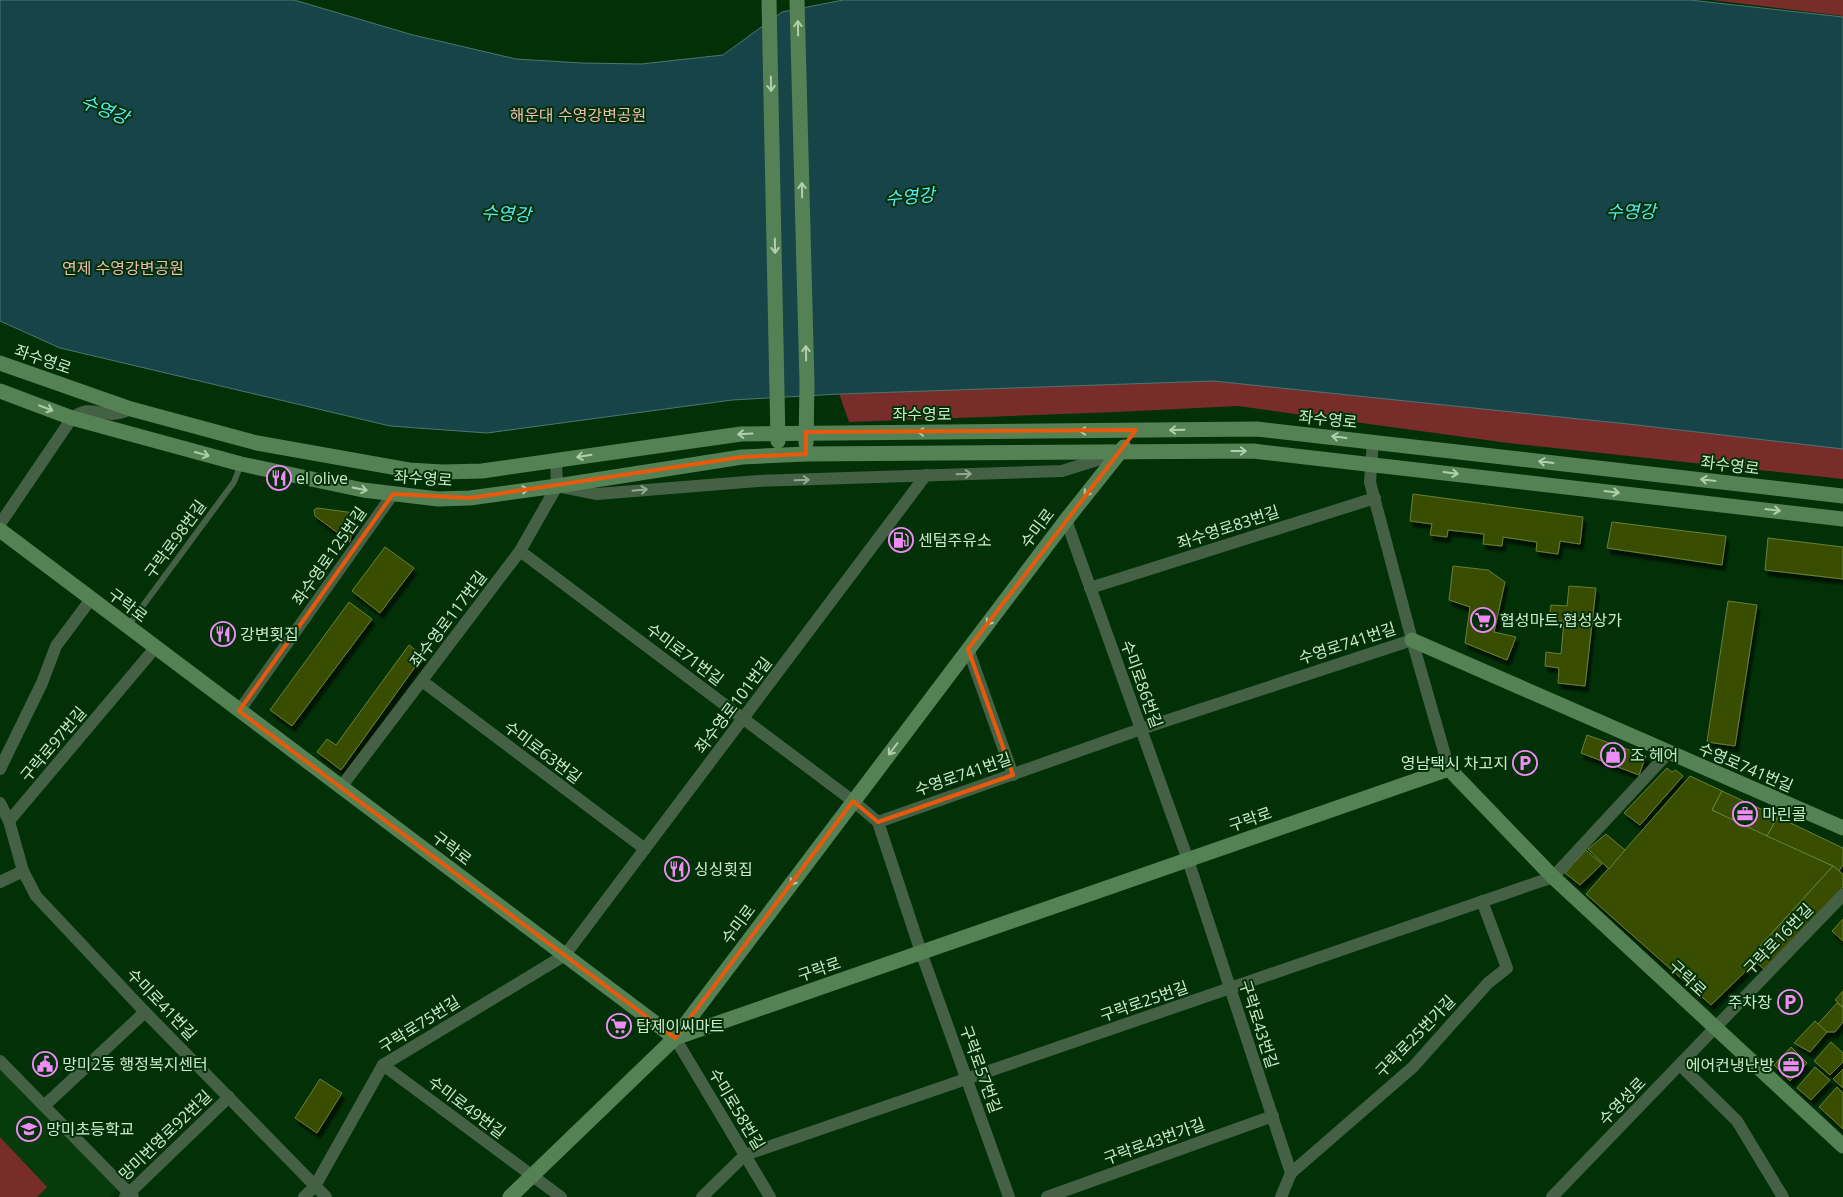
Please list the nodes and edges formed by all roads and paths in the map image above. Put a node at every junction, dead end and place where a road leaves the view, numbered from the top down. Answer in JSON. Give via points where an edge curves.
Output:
{"nodes":[{"id":1,"x":769,"y":0,"type":"edge"},
{"id":2,"x":797,"y":0,"type":"edge"},
{"id":3,"x":0,"y":363,"type":"edge"},
{"id":4,"x":0,"y":391,"type":"edge"},
{"id":5,"x":131,"y":409,"type":"junction"},
{"id":6,"x":72,"y":418,"type":"junction"},
{"id":7,"x":1136,"y":430,"type":"junction"},
{"id":8,"x":806,"y":432,"type":"junction"},
{"id":9,"x":778,"y":433,"type":"junction"},
{"id":10,"x":1373,"y":442,"type":"junction"},
{"id":11,"x":1120,"y":452,"type":"junction"},
{"id":12,"x":806,"y":454,"type":"junction"},
{"id":13,"x":778,"y":455,"type":"junction"},
{"id":14,"x":556,"y":460,"type":"junction"},
{"id":15,"x":241,"y":464,"type":"junction"},
{"id":16,"x":1370,"y":464,"type":"junction"},
{"id":17,"x":926,"y":475,"type":"junction"},
{"id":18,"x":557,"y":486,"type":"junction"},
{"id":19,"x":393,"y":494,"type":"junction"},
{"id":20,"x":1843,"y":496,"type":"edge"},
{"id":21,"x":1375,"y":498,"type":"junction"},
{"id":22,"x":1843,"y":518,"type":"edge"},
{"id":23,"x":1066,"y":520,"type":"junction"},
{"id":24,"x":0,"y":524,"type":"edge"},
{"id":25,"x":0,"y":530,"type":"edge"},
{"id":26,"x":520,"y":551,"type":"junction"},
{"id":27,"x":1090,"y":588,"type":"junction"},
{"id":28,"x":90,"y":599,"type":"junction"},
{"id":29,"x":127,"y":627,"type":"junction"},
{"id":30,"x":1412,"y":640,"type":"junction"},
{"id":31,"x":155,"y":648,"type":"junction"},
{"id":32,"x":968,"y":649,"type":"junction"},
{"id":33,"x":422,"y":681,"type":"junction"},
{"id":34,"x":239,"y":711,"type":"junction"},
{"id":35,"x":743,"y":718,"type":"junction"},
{"id":36,"x":1141,"y":729,"type":"junction"},
{"id":37,"x":1668,"y":753,"type":"junction"},
{"id":38,"x":0,"y":769,"type":"edge"},
{"id":39,"x":1449,"y":769,"type":"junction"},
{"id":40,"x":1013,"y":775,"type":"junction"},
{"id":41,"x":341,"y":787,"type":"junction"},
{"id":42,"x":853,"y":801,"type":"junction"},
{"id":43,"x":0,"y":803,"type":"edge"},
{"id":44,"x":4,"y":819,"type":"edge"},
{"id":45,"x":878,"y":822,"type":"junction"},
{"id":46,"x":1843,"y":828,"type":"edge"},
{"id":47,"x":645,"y":849,"type":"junction"},
{"id":48,"x":1188,"y":860,"type":"junction"},
{"id":49,"x":23,"y":871,"type":"junction"},
{"id":50,"x":1553,"y":877,"type":"junction"},
{"id":51,"x":0,"y":882,"type":"edge"},
{"id":52,"x":1843,"y":895,"type":"edge"},
{"id":53,"x":1482,"y":901,"type":"junction"},
{"id":54,"x":921,"y":952,"type":"junction"},
{"id":55,"x":565,"y":955,"type":"junction"},
{"id":56,"x":1230,"y":988,"type":"junction"},
{"id":57,"x":145,"y":1012,"type":"junction"},
{"id":58,"x":1716,"y":1028,"type":"junction"},
{"id":59,"x":675,"y":1038,"type":"junction"},
{"id":60,"x":0,"y":1061,"type":"edge"},
{"id":61,"x":383,"y":1065,"type":"junction"},
{"id":62,"x":1680,"y":1065,"type":"junction"},
{"id":63,"x":968,"y":1079,"type":"junction"},
{"id":64,"x":229,"y":1097,"type":"junction"},
{"id":65,"x":44,"y":1106,"type":"junction"},
{"id":66,"x":1272,"y":1116,"type":"junction"},
{"id":67,"x":1842,"y":1144,"type":"edge"},
{"id":68,"x":745,"y":1155,"type":"junction"},
{"id":69,"x":1291,"y":1172,"type":"junction"},
{"id":70,"x":531,"y":1176,"type":"junction"},
{"id":71,"x":315,"y":1186,"type":"junction"},
{"id":72,"x":129,"y":1196,"type":"edge"},
{"id":73,"x":304,"y":1197,"type":"edge"},
{"id":74,"x":326,"y":1197,"type":"edge"},
{"id":75,"x":510,"y":1197,"type":"edge"},
{"id":76,"x":561,"y":1197,"type":"edge"},
{"id":77,"x":702,"y":1197,"type":"edge"},
{"id":78,"x":770,"y":1197,"type":"edge"},
{"id":79,"x":1009,"y":1197,"type":"edge"},
{"id":80,"x":1047,"y":1197,"type":"edge"},
{"id":81,"x":1280,"y":1197,"type":"edge"},
{"id":82,"x":1552,"y":1197,"type":"edge"},
{"id":83,"x":1783,"y":1197,"type":"edge"}],
"edges":[{"from":1,"to":9,"type":"main road","one_way":true},
{"from":8,"to":2,"type":"main road","one_way":true},
{"from":3,"to":5,"type":"main road","name":"좌수영로"},
{"from":4,"to":6,"type":"main road","name":"좌수영로","one_way":true},
{"from":5,"to":6,"type":"street","name":"좌수영로","via":[[113,415],[93,410]]},
{"from":5,"to":14,"type":"main road","name":"좌수영로","via":[[257,443],[409,470],[482,471]]},
{"from":6,"to":15,"type":"main road","name":"좌수영로","one_way":true},
{"from":6,"to":24,"type":"street"},
{"from":7,"to":8,"type":"main road","name":"좌수영로","one_way":true},
{"from":10,"to":7,"type":"main road","name":"좌수영로","one_way":true,"via":[[1257,429]]},
{"from":7,"to":11,"type":"main road","name":"수미로"},
{"from":8,"to":9,"type":"main road","name":"좌수영로"},
{"from":8,"to":12,"type":"main road"},
{"from":9,"to":13,"type":"main road"},
{"from":9,"to":14,"type":"main road","name":"좌수영로","one_way":true,"via":[[740,434]]},
{"from":10,"to":16,"type":"street"},
{"from":20,"to":10,"type":"main road","name":"좌수영로","one_way":true},
{"from":11,"to":12,"type":"main road","name":"좌수영로"},
{"from":11,"to":16,"type":"main road","name":"좌수영로","one_way":true,"via":[[1253,451]]},
{"from":17,"to":11,"type":"street","one_way":true,"via":[[1062,471]]},
{"from":11,"to":23,"type":"main road","name":"수미로","one_way":true},
{"from":12,"to":13,"type":"main road","name":"좌수영로"},
{"from":13,"to":18,"type":"main road","name":"좌수영로","via":[[742,457]]},
{"from":14,"to":18,"type":"street"},
{"from":15,"to":19,"type":"main road","name":"좌수영로","one_way":true},
{"from":15,"to":29,"type":"lane","name":"구락로98번길","via":[[234,482]]},
{"from":16,"to":21,"type":"street","via":[[1370,482]]},
{"from":16,"to":22,"type":"main road","name":"좌수영로","one_way":true},
{"from":18,"to":17,"type":"street","one_way":true,"via":[[597,494],[758,481]]},
{"from":17,"to":35,"type":"street","name":"좌수영로101번길"},
{"from":19,"to":18,"type":"main road","name":"좌수영로","one_way":true,"via":[[438,499],[470,498]]},
{"from":18,"to":26,"type":"street","name":"좌수영로117번길"},
{"from":19,"to":34,"type":"street","name":"좌수영로125번길"},
{"from":21,"to":27,"type":"street","name":"좌수영로83번길"},
{"from":21,"to":30,"type":"street"},
{"from":23,"to":27,"type":"street","name":"수미로86번길"},
{"from":23,"to":32,"type":"main road","name":"수미로","one_way":true},
{"from":25,"to":28,"type":"main road","name":"구락로"},
{"from":26,"to":33,"type":"street","name":"좌수영로117번길"},
{"from":26,"to":35,"type":"street","name":"수미로71번길"},
{"from":27,"to":36,"type":"street","name":"수미로86번길"},
{"from":28,"to":29,"type":"main road","name":"구락로"},
{"from":28,"to":38,"type":"street","via":[[56,646],[42,683]]},
{"from":29,"to":31,"type":"main road","name":"구락로"},
{"from":30,"to":36,"type":"street","name":"수영로741번길"},
{"from":30,"to":37,"type":"main road","name":"수영로741번길"},
{"from":30,"to":39,"type":"street"},
{"from":31,"to":34,"type":"main road","name":"구락로"},
{"from":31,"to":44,"type":"street","name":"구락로97번길"},
{"from":32,"to":40,"type":"street"},
{"from":32,"to":42,"type":"main road","name":"수미로","one_way":true},
{"from":33,"to":41,"type":"street","name":"좌수영로117번길"},
{"from":33,"to":47,"type":"street","name":"수미로63번길"},
{"from":34,"to":41,"type":"main road","name":"구락로"},
{"from":35,"to":42,"type":"street","name":"수미로71번길"},
{"from":35,"to":47,"type":"street","name":"좌수영로101번길"},
{"from":36,"to":40,"type":"street","name":"수영로741번길"},
{"from":36,"to":48,"type":"street","name":"수미로86번길"},
{"from":37,"to":46,"type":"main road","name":"수영로741번길"},
{"from":37,"to":50,"type":"street"},
{"from":39,"to":48,"type":"main road","name":"구락로"},
{"from":39,"to":50,"type":"main road","name":"구락로"},
{"from":40,"to":45,"type":"street","name":"수영로741번길"},
{"from":41,"to":55,"type":"main road","name":"구락로"},
{"from":42,"to":45,"type":"street"},
{"from":42,"to":59,"type":"main road","name":"수미로","one_way":true},
{"from":43,"to":44,"type":"street"},
{"from":44,"to":49,"type":"street"},
{"from":45,"to":54,"type":"street"},
{"from":47,"to":55,"type":"street","name":"좌수영로101번길"},
{"from":48,"to":54,"type":"main road","name":"구락로"},
{"from":48,"to":56,"type":"street","name":"구락로43번길"},
{"from":49,"to":51,"type":"street"},
{"from":49,"to":57,"type":"street","name":"수미로41번길","via":[[36,896]]},
{"from":50,"to":53,"type":"street","name":"구락로25번길"},
{"from":50,"to":58,"type":"main road","name":"구락로"},
{"from":52,"to":58,"type":"street","name":"구락로16번길"},
{"from":53,"to":56,"type":"street","name":"구락로25번길"},
{"from":53,"to":69,"type":"street","name":"구락로25번가길","via":[[1507,968],[1488,982],[1413,1067]]},
{"from":54,"to":59,"type":"main road","name":"구락로"},
{"from":54,"to":63,"type":"street","name":"구락로57번길"},
{"from":55,"to":59,"type":"main road","name":"구락로"},
{"from":55,"to":61,"type":"street","name":"구락로75번길"},
{"from":56,"to":63,"type":"street","name":"구락로25번길"},
{"from":56,"to":66,"type":"street","name":"구락로43번길"},
{"from":57,"to":64,"type":"street","name":"수미로41번길"},
{"from":57,"to":65,"type":"street"},
{"from":58,"to":62,"type":"street","name":"수영성로"},
{"from":58,"to":67,"type":"main road","name":"구락로"},
{"from":59,"to":68,"type":"street","name":"수미로58번길"},
{"from":59,"to":70,"type":"main road","name":"수미로"},
{"from":60,"to":65,"type":"street"},
{"from":61,"to":70,"type":"street","name":"수미로49번길"},
{"from":61,"to":71,"type":"street","name":"구락로75번길"},
{"from":62,"to":82,"type":"street","name":"수영성로"},
{"from":62,"to":83,"type":"street","via":[[1737,1120]]},
{"from":63,"to":68,"type":"street","name":"구락로25번길"},
{"from":63,"to":79,"type":"street","name":"구락로57번길"},
{"from":64,"to":71,"type":"street","name":"수미로41번길"},
{"from":64,"to":72,"type":"street","name":"망미번영로92번길"},
{"from":65,"to":72,"type":"street"},
{"from":66,"to":69,"type":"street","name":"구락로43번길"},
{"from":66,"to":80,"type":"street","name":"구락로43번가길"},
{"from":68,"to":77,"type":"street"},
{"from":68,"to":78,"type":"street","name":"수미로58번길"},
{"from":69,"to":81,"type":"street"},
{"from":70,"to":75,"type":"main road","name":"수미로"},
{"from":70,"to":76,"type":"street","name":"수미로49번길"},
{"from":71,"to":73,"type":"street","name":"구락로75번길"},
{"from":71,"to":74,"type":"street","name":"수미로41번길"}]}
